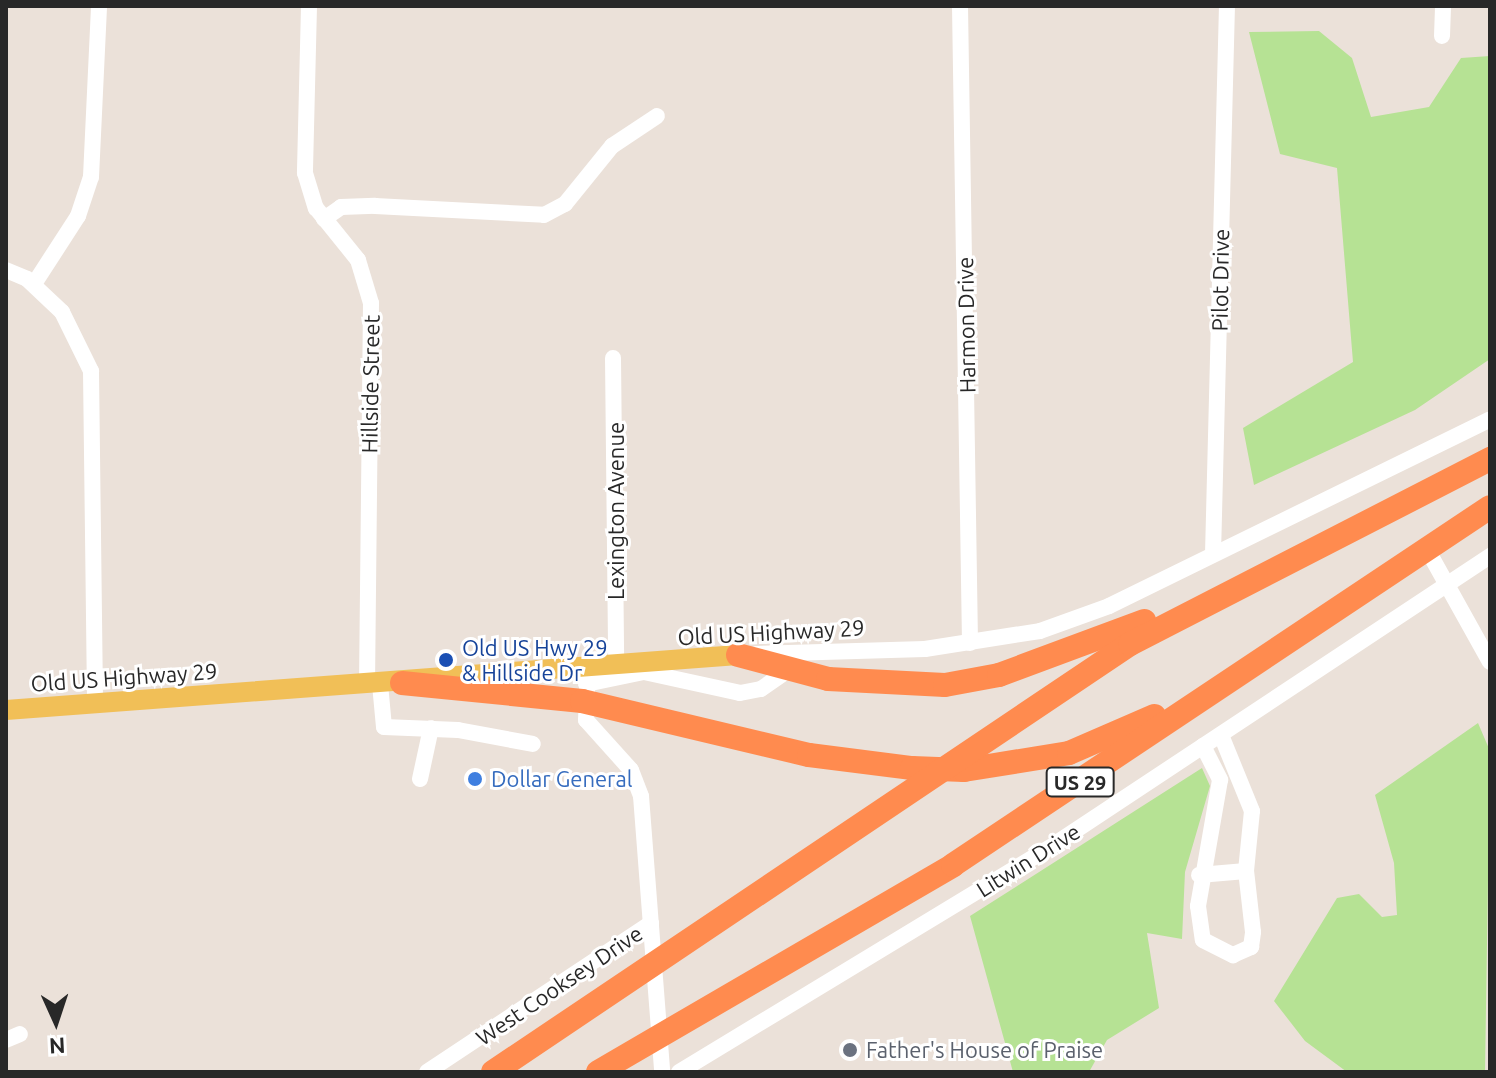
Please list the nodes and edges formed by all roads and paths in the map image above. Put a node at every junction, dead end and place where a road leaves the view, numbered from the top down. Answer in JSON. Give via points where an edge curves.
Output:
{"nodes":[{"id":1,"x":99,"y":6,"type":"edge"},
{"id":2,"x":309,"y":6,"type":"edge"},
{"id":3,"x":960,"y":6,"type":"edge"},
{"id":4,"x":1227,"y":6,"type":"edge"},
{"id":5,"x":1443,"y":6,"type":"edge"},
{"id":6,"x":1442,"y":36,"type":"dead end"},
{"id":7,"x":657,"y":116,"type":"dead end"},
{"id":8,"x":324,"y":219,"type":"junction"},
{"id":9,"x":6,"y":270,"type":"edge"},
{"id":10,"x":34,"y":284,"type":"junction"},
{"id":11,"x":613,"y":358,"type":"dead end"},
{"id":12,"x":1490,"y":419,"type":"edge"},
{"id":13,"x":1490,"y":459,"type":"edge"},
{"id":14,"x":1490,"y":507,"type":"edge"},
{"id":15,"x":1427,"y":549,"type":"junction"},
{"id":16,"x":1213,"y":554,"type":"junction"},
{"id":17,"x":1490,"y":556,"type":"edge"},
{"id":18,"x":1289,"y":558,"type":"junction"},
{"id":19,"x":1448,"y":585,"type":"junction"},
{"id":20,"x":1322,"y":620,"type":"junction"},
{"id":21,"x":970,"y":643,"type":"junction"},
{"id":22,"x":816,"y":653,"type":"junction"},
{"id":23,"x":738,"y":655,"type":"junction"},
{"id":24,"x":1490,"y":662,"type":"edge"},
{"id":25,"x":616,"y":664,"type":"junction"},
{"id":26,"x":787,"y":671,"type":"junction"},
{"id":27,"x":586,"y":683,"type":"junction"},
{"id":28,"x":383,"y":684,"type":"junction"},
{"id":29,"x":95,"y":703,"type":"junction"},
{"id":30,"x":6,"y":710,"type":"edge"},
{"id":31,"x":431,"y":728,"type":"junction"},
{"id":32,"x":1221,"y":735,"type":"junction"},
{"id":33,"x":533,"y":744,"type":"dead end"},
{"id":34,"x":1203,"y":746,"type":"junction"},
{"id":35,"x":420,"y":779,"type":"dead end"},
{"id":36,"x":1246,"y":871,"type":"junction"},
{"id":37,"x":1199,"y":875,"type":"junction"},
{"id":38,"x":651,"y":923,"type":"junction"},
{"id":39,"x":653,"y":966,"type":"junction"},
{"id":40,"x":659,"y":1039,"type":"junction"},
{"id":41,"x":427,"y":1072,"type":"edge"},
{"id":42,"x":493,"y":1072,"type":"edge"},
{"id":43,"x":598,"y":1072,"type":"edge"},
{"id":44,"x":662,"y":1072,"type":"edge"},
{"id":45,"x":679,"y":1072,"type":"edge"}],
"edges":[{"from":1,"to":10,"type":"street","via":[[91,177],[78,216]]},
{"from":2,"to":8,"type":"street","name":"Hillside Street","via":[[305,173]]},
{"from":3,"to":21,"type":"street","name":"Harmon Drive"},
{"from":4,"to":16,"type":"street","name":"Pilot Drive"},
{"from":5,"to":6,"type":"street"},
{"from":7,"to":8,"type":"street","via":[[630,131],[565,204],[544,215],[375,206],[341,207]]},
{"from":8,"to":28,"type":"street","name":"Hillside Street","via":[[358,260],[371,303]]},
{"from":9,"to":10,"type":"street"},
{"from":10,"to":29,"type":"street","via":[[82,344],[95,400]]},
{"from":11,"to":25,"type":"street","name":"Lexington Avenue"},
{"from":12,"to":16,"type":"street","name":"Old US Highway 29"},
{"from":13,"to":18,"type":"highway"},
{"from":14,"to":15,"type":"highway","number":"US 29"},
{"from":15,"to":19,"type":"street"},
{"from":15,"to":20,"type":"highway","number":"US 29"},
{"from":16,"to":21,"type":"street","name":"Old US Highway 29","via":[[1109,606],[1040,631]]},
{"from":17,"to":19,"type":"street","name":"Litwin Drive"},
{"from":18,"to":26,"type":"highway","via":[[999,675],[888,687]]},
{"from":18,"to":39,"type":"highway","via":[[1130,644],[986,735]]},
{"from":19,"to":24,"type":"street"},
{"from":19,"to":32,"type":"street","name":"Litwin Drive"},
{"from":20,"to":27,"type":"highway","via":[[1131,729],[1069,753],[964,770],[809,755]]},
{"from":20,"to":40,"type":"highway","number":"US 29","via":[[953,865]]},
{"from":21,"to":22,"type":"street","name":"Old US Highway 29"},
{"from":22,"to":23,"type":"street","name":"Old US Highway 29"},
{"from":22,"to":26,"type":"street"},
{"from":23,"to":25,"type":"main road","name":"Old US Highway 29"},
{"from":23,"to":26,"type":"highway"},
{"from":25,"to":27,"type":"main road","name":"Old US Highway 29"},
{"from":26,"to":27,"type":"street","via":[[740,693],[654,672]]},
{"from":27,"to":28,"type":"highway"},
{"from":27,"to":28,"type":"main road","name":"Old US Highway 29"},
{"from":27,"to":38,"type":"street","via":[[586,720],[631,770],[641,796]]},
{"from":28,"to":29,"type":"main road","name":"Old US Highway 29"},
{"from":28,"to":31,"type":"street","name":"Hillside Street","via":[[384,727]]},
{"from":29,"to":30,"type":"main road","name":"Old US Highway 29"},
{"from":31,"to":33,"type":"street"},
{"from":31,"to":35,"type":"street"},
{"from":32,"to":34,"type":"street","name":"Litwin Drive"},
{"from":32,"to":36,"type":"street","via":[[1252,811]]},
{"from":34,"to":37,"type":"street","via":[[1220,780]]},
{"from":34,"to":45,"type":"street","name":"Litwin Drive"},
{"from":36,"to":37,"type":"street"},
{"from":36,"to":37,"type":"street","via":[[1251,947],[1233,955],[1203,940]]},
{"from":38,"to":39,"type":"street"},
{"from":38,"to":41,"type":"street","name":"West Cooksey Drive"},
{"from":39,"to":40,"type":"street"},
{"from":39,"to":42,"type":"highway"},
{"from":40,"to":43,"type":"highway","number":"US 29"},
{"from":40,"to":44,"type":"street"}]}
